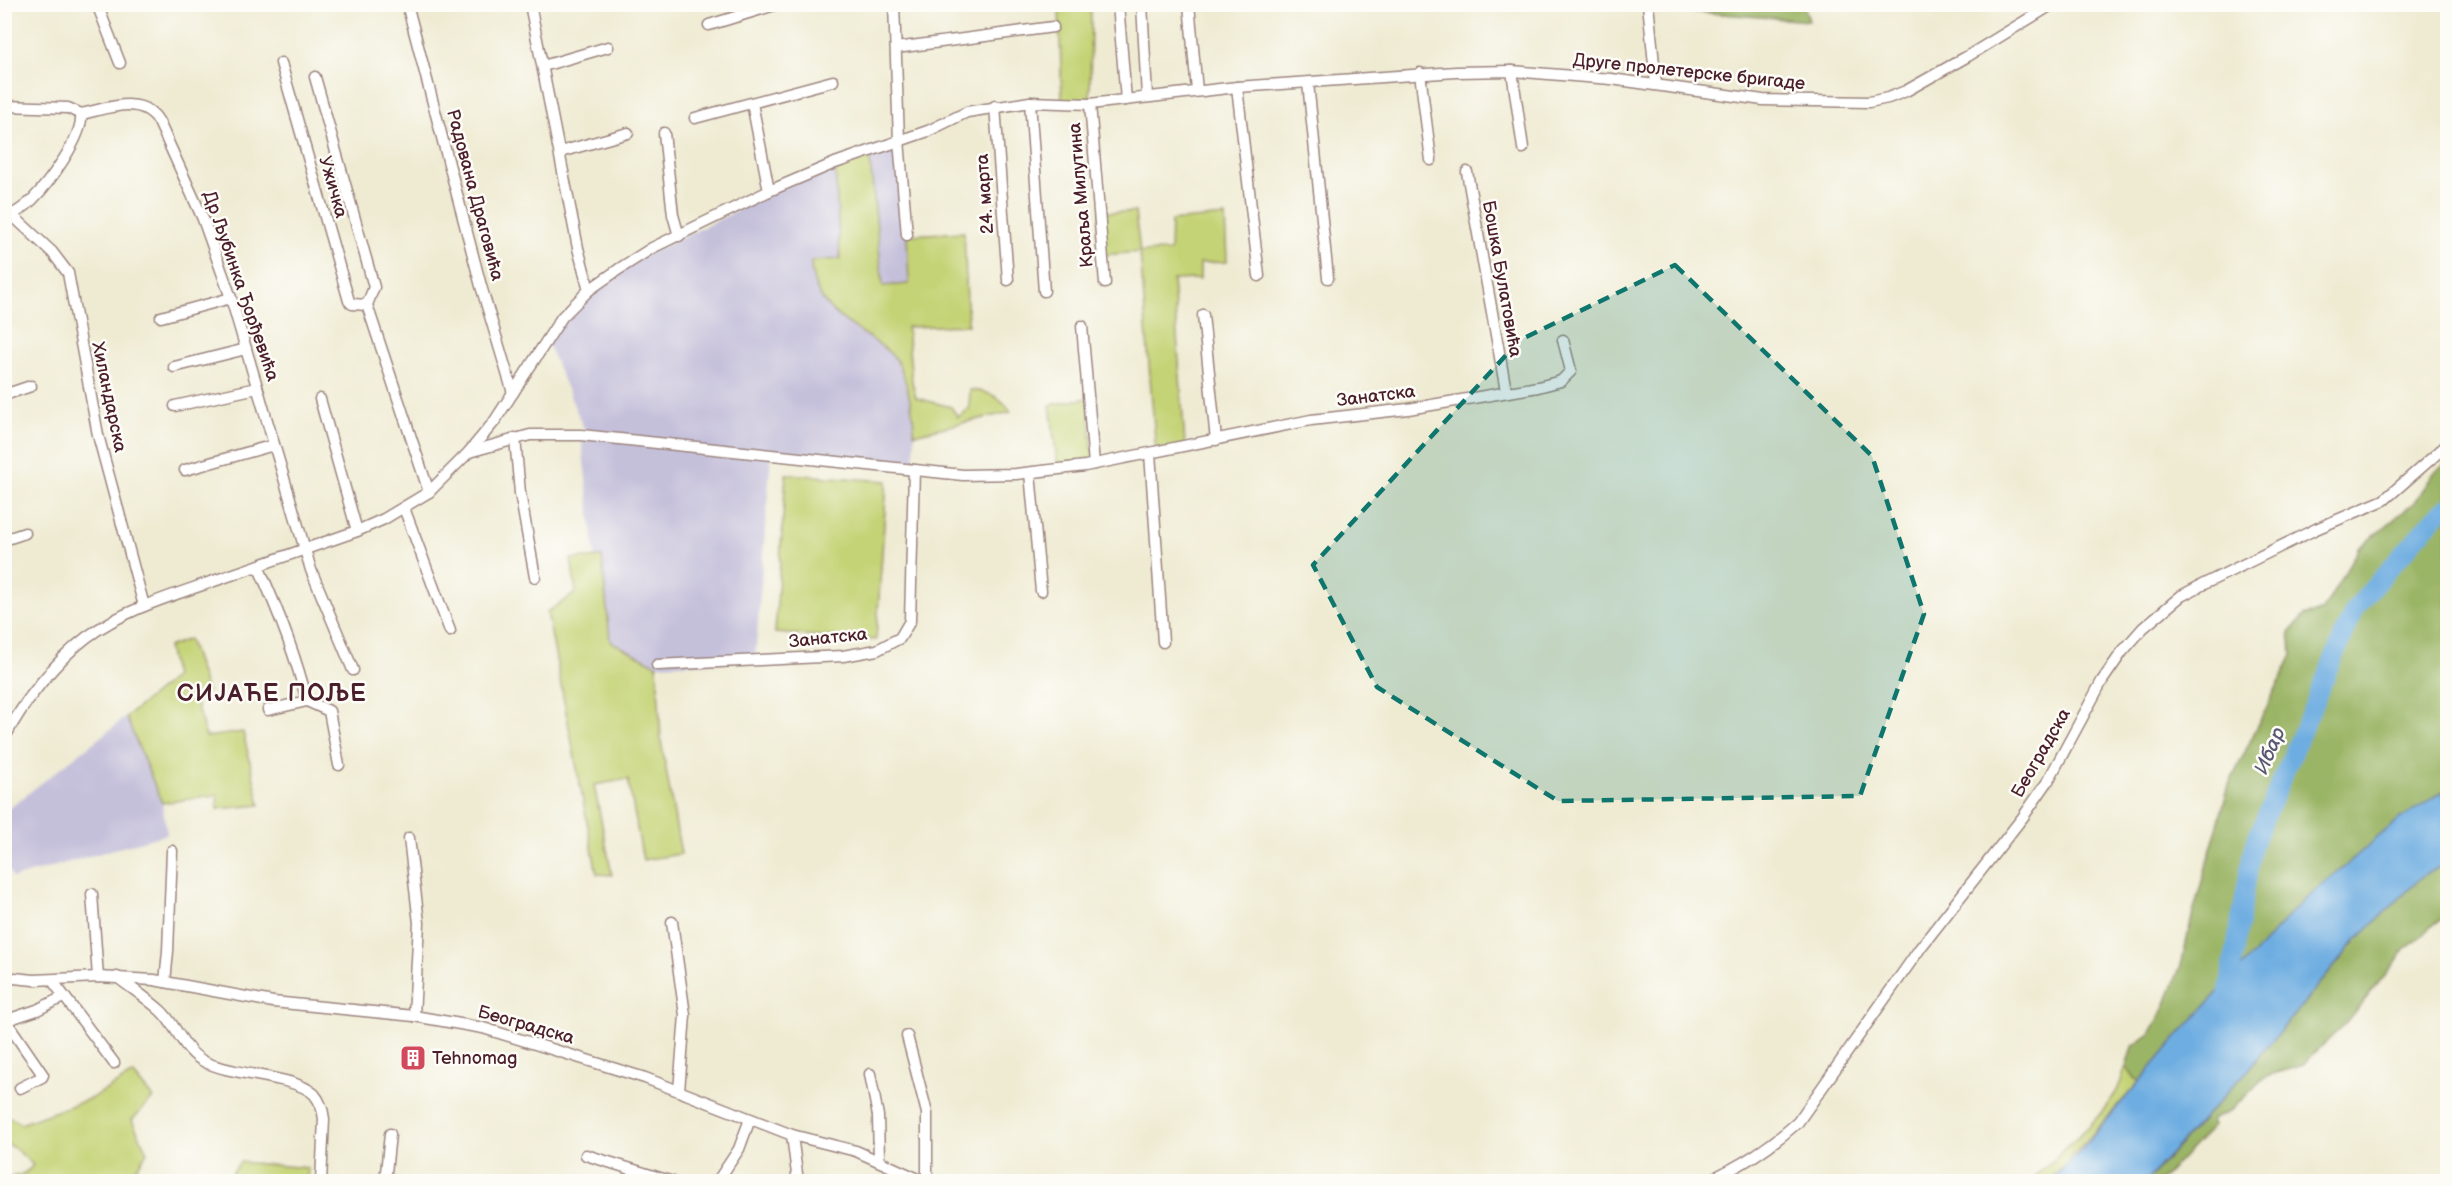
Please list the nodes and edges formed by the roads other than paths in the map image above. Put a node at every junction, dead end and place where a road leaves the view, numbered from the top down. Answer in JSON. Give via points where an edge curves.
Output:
{"nodes":[{"id":1,"x":97,"y":4,"type":"edge"},
{"id":2,"x":407,"y":4,"type":"edge"},
{"id":3,"x":530,"y":4,"type":"edge"},
{"id":4,"x":778,"y":4,"type":"edge"},
{"id":5,"x":894,"y":4,"type":"edge"},
{"id":6,"x":1118,"y":4,"type":"edge"},
{"id":7,"x":1142,"y":4,"type":"edge"},
{"id":8,"x":1189,"y":4,"type":"edge"},
{"id":9,"x":1648,"y":4,"type":"edge"},
{"id":10,"x":2053,"y":4,"type":"edge"},
{"id":11,"x":709,"y":25,"type":"dead end"},
{"id":12,"x":1053,"y":27,"type":"dead end"},
{"id":13,"x":608,"y":47,"type":"dead end"},
{"id":14,"x":896,"y":48,"type":"junction"},
{"id":15,"x":120,"y":63,"type":"dead end"},
{"id":16,"x":281,"y":63,"type":"dead end"},
{"id":17,"x":543,"y":66,"type":"junction"},
{"id":18,"x":1512,"y":71,"type":"junction"},
{"id":19,"x":1420,"y":73,"type":"junction"},
{"id":20,"x":315,"y":76,"type":"dead end"},
{"id":21,"x":833,"y":81,"type":"dead end"},
{"id":22,"x":1308,"y":83,"type":"junction"},
{"id":23,"x":1656,"y":84,"type":"junction"},
{"id":24,"x":1237,"y":87,"type":"junction"},
{"id":25,"x":1197,"y":91,"type":"junction"},
{"id":26,"x":4,"y":93,"type":"edge"},
{"id":27,"x":1147,"y":98,"type":"junction"},
{"id":28,"x":1126,"y":100,"type":"junction"},
{"id":29,"x":1030,"y":102,"type":"junction"},
{"id":30,"x":752,"y":103,"type":"junction"},
{"id":31,"x":1090,"y":104,"type":"junction"},
{"id":32,"x":6,"y":106,"type":"edge"},
{"id":33,"x":995,"y":106,"type":"junction"},
{"id":34,"x":81,"y":114,"type":"junction"},
{"id":35,"x":695,"y":118,"type":"dead end"},
{"id":36,"x":628,"y":133,"type":"dead end"},
{"id":37,"x":664,"y":133,"type":"dead end"},
{"id":38,"x":899,"y":140,"type":"junction"},
{"id":39,"x":1523,"y":148,"type":"dead end"},
{"id":40,"x":560,"y":152,"type":"junction"},
{"id":41,"x":1431,"y":160,"type":"dead end"},
{"id":42,"x":1467,"y":172,"type":"dead end"},
{"id":43,"x":769,"y":190,"type":"junction"},
{"id":44,"x":8,"y":217,"type":"edge"},
{"id":45,"x":908,"y":235,"type":"dead end"},
{"id":46,"x":679,"y":236,"type":"junction"},
{"id":47,"x":1259,"y":276,"type":"dead end"},
{"id":48,"x":1328,"y":278,"type":"dead end"},
{"id":49,"x":1008,"y":280,"type":"dead end"},
{"id":50,"x":1105,"y":283,"type":"dead end"},
{"id":51,"x":589,"y":290,"type":"junction"},
{"id":52,"x":1044,"y":291,"type":"dead end"},
{"id":53,"x":231,"y":298,"type":"junction"},
{"id":54,"x":367,"y":305,"type":"junction"},
{"id":55,"x":1203,"y":315,"type":"dead end"},
{"id":56,"x":161,"y":316,"type":"dead end"},
{"id":57,"x":1082,"y":326,"type":"dead end"},
{"id":58,"x":1563,"y":340,"type":"dead end"},
{"id":59,"x":246,"y":349,"type":"junction"},
{"id":60,"x":174,"y":367,"type":"dead end"},
{"id":61,"x":31,"y":386,"type":"dead end"},
{"id":62,"x":257,"y":388,"type":"junction"},
{"id":63,"x":1506,"y":391,"type":"junction"},
{"id":64,"x":513,"y":393,"type":"junction"},
{"id":65,"x":4,"y":395,"type":"edge"},
{"id":66,"x":320,"y":399,"type":"dead end"},
{"id":67,"x":175,"y":406,"type":"dead end"},
{"id":68,"x":487,"y":431,"type":"junction"},
{"id":69,"x":515,"y":438,"type":"junction"},
{"id":70,"x":1216,"y":440,"type":"junction"},
{"id":71,"x":500,"y":442,"type":"junction"},
{"id":72,"x":2448,"y":444,"type":"edge"},
{"id":73,"x":274,"y":446,"type":"junction"},
{"id":74,"x":469,"y":452,"type":"junction"},
{"id":75,"x":1150,"y":453,"type":"junction"},
{"id":76,"x":1094,"y":464,"type":"junction"},
{"id":77,"x":185,"y":470,"type":"dead end"},
{"id":78,"x":914,"y":470,"type":"junction"},
{"id":79,"x":1030,"y":473,"type":"junction"},
{"id":80,"x":429,"y":492,"type":"junction"},
{"id":81,"x":404,"y":508,"type":"junction"},
{"id":82,"x":357,"y":531,"type":"junction"},
{"id":83,"x":25,"y":533,"type":"dead end"},
{"id":84,"x":4,"y":540,"type":"edge"},
{"id":85,"x":305,"y":549,"type":"junction"},
{"id":86,"x":258,"y":566,"type":"junction"},
{"id":87,"x":535,"y":578,"type":"dead end"},
{"id":88,"x":1041,"y":591,"type":"dead end"},
{"id":89,"x":144,"y":606,"type":"junction"},
{"id":90,"x":450,"y":631,"type":"dead end"},
{"id":91,"x":1162,"y":642,"type":"dead end"},
{"id":92,"x":657,"y":665,"type":"dead end"},
{"id":93,"x":354,"y":670,"type":"dead end"},
{"id":94,"x":306,"y":701,"type":"junction"},
{"id":95,"x":268,"y":710,"type":"dead end"},
{"id":96,"x":4,"y":739,"type":"edge"},
{"id":97,"x":339,"y":765,"type":"dead end"},
{"id":98,"x":409,"y":838,"type":"dead end"},
{"id":99,"x":172,"y":851,"type":"dead end"},
{"id":100,"x":92,"y":894,"type":"dead end"},
{"id":101,"x":672,"y":922,"type":"dead end"},
{"id":102,"x":4,"y":977,"type":"edge"},
{"id":103,"x":98,"y":977,"type":"junction"},
{"id":104,"x":116,"y":977,"type":"junction"},
{"id":105,"x":52,"y":980,"type":"junction"},
{"id":106,"x":165,"y":982,"type":"junction"},
{"id":107,"x":63,"y":997,"type":"junction"},
{"id":108,"x":414,"y":1016,"type":"junction"},
{"id":109,"x":5,"y":1021,"type":"edge"},
{"id":110,"x":907,"y":1036,"type":"dead end"},
{"id":111,"x":114,"y":1063,"type":"dead end"},
{"id":112,"x":870,"y":1074,"type":"dead end"},
{"id":113,"x":20,"y":1088,"type":"dead end"},
{"id":114,"x":679,"y":1091,"type":"junction"},
{"id":115,"x":750,"y":1119,"type":"junction"},
{"id":116,"x":390,"y":1134,"type":"dead end"},
{"id":117,"x":792,"y":1135,"type":"junction"},
{"id":118,"x":586,"y":1155,"type":"dead end"},
{"id":119,"x":879,"y":1160,"type":"junction"},
{"id":120,"x":321,"y":1182,"type":"edge"},
{"id":121,"x":385,"y":1182,"type":"edge"},
{"id":122,"x":673,"y":1182,"type":"edge"},
{"id":123,"x":717,"y":1182,"type":"edge"},
{"id":124,"x":798,"y":1182,"type":"edge"},
{"id":125,"x":926,"y":1182,"type":"edge"},
{"id":126,"x":1706,"y":1182,"type":"edge"}],
"edges":[{"from":1,"to":15,"type":"street"},
{"from":2,"to":64,"type":"street","name":"Радована Драговића"},
{"from":3,"to":17,"type":"street"},
{"from":4,"to":11,"type":"street"},
{"from":5,"to":14,"type":"street"},
{"from":6,"to":28,"type":"street"},
{"from":7,"to":27,"type":"street"},
{"from":8,"to":25,"type":"street"},
{"from":9,"to":23,"type":"street"},
{"from":10,"to":23,"type":"street","name":"Друге пролетерске бригаде","via":[[1968,56],[1888,98],[1869,102],[1763,100]]},
{"from":12,"to":14,"type":"street"},
{"from":13,"to":17,"type":"street"},
{"from":14,"to":38,"type":"street"},
{"from":16,"to":54,"type":"street","name":"Ужичка","via":[[349,301]]},
{"from":17,"to":40,"type":"street"},
{"from":18,"to":19,"type":"street","name":"Друге пролетерске бригаде"},
{"from":18,"to":23,"type":"street","name":"Друге пролетерске бригаде"},
{"from":18,"to":39,"type":"street"},
{"from":19,"to":22,"type":"street","name":"Друге пролетерске бригаде"},
{"from":19,"to":41,"type":"street"},
{"from":20,"to":54,"type":"street","name":"Ужичка","via":[[374,287]]},
{"from":21,"to":30,"type":"street"},
{"from":22,"to":24,"type":"street","name":"Друге пролетерске бригаде"},
{"from":22,"to":48,"type":"street"},
{"from":24,"to":25,"type":"street","name":"Друге пролетерске бригаде"},
{"from":24,"to":47,"type":"street"},
{"from":25,"to":27,"type":"street","name":"Друге пролетерске бригаде"},
{"from":26,"to":32,"type":"street"},
{"from":27,"to":28,"type":"street","name":"Друге пролетерске бригаде"},
{"from":28,"to":31,"type":"street","name":"Друге пролетерске бригаде"},
{"from":29,"to":31,"type":"street","name":"Друге пролетерске бригаде"},
{"from":29,"to":33,"type":"street","name":"Друге пролетерске бригаде"},
{"from":29,"to":52,"type":"street"},
{"from":30,"to":35,"type":"street"},
{"from":30,"to":43,"type":"street"},
{"from":31,"to":50,"type":"street","name":"Краља Милутина"},
{"from":32,"to":34,"type":"street","via":[[68,108]]},
{"from":33,"to":38,"type":"street","name":"Друге пролетерске бригаде","via":[[967,112]]},
{"from":33,"to":49,"type":"street","name":"24. марта"},
{"from":34,"to":44,"type":"street","via":[[78,130],[51,177],[31,202]]},
{"from":34,"to":53,"type":"street","name":"Др Љубинка Ђорђевића","via":[[124,105],[142,105],[154,113],[194,196]]},
{"from":36,"to":40,"type":"street"},
{"from":37,"to":46,"type":"street","via":[[671,204]]},
{"from":38,"to":43,"type":"street","name":"Друге пролетерске бригаде"},
{"from":38,"to":45,"type":"street"},
{"from":40,"to":51,"type":"street"},
{"from":42,"to":63,"type":"street","name":"Бошка Булатовића"},
{"from":43,"to":46,"type":"street","name":"Друге пролетерске бригаде"},
{"from":44,"to":89,"type":"street","name":"Хиландарска","via":[[52,252],[68,273],[98,435]]},
{"from":46,"to":51,"type":"street","name":"Друге пролетерске бригаде","via":[[652,248]]},
{"from":51,"to":64,"type":"street","name":"Друге пролетерске бригаде","via":[[562,317]]},
{"from":53,"to":56,"type":"street"},
{"from":53,"to":59,"type":"street","name":"Др Љубинка Ђорђевића"},
{"from":54,"to":80,"type":"street","name":"Ужичка"},
{"from":55,"to":70,"type":"street"},
{"from":57,"to":76,"type":"street"},
{"from":58,"to":63,"type":"street","name":"Занатска","via":[[1571,371],[1561,381]]},
{"from":59,"to":60,"type":"street"},
{"from":59,"to":62,"type":"street","name":"Др Љубинка Ђорђевића"},
{"from":61,"to":65,"type":"street"},
{"from":62,"to":67,"type":"street"},
{"from":62,"to":73,"type":"street","name":"Др Љубинка Ђорђевића"},
{"from":63,"to":70,"type":"street","name":"Занатска","via":[[1408,409],[1311,420]]},
{"from":64,"to":68,"type":"street","name":"Друге пролетерске бригаде"},
{"from":66,"to":82,"type":"street"},
{"from":68,"to":71,"type":"street","via":[[491,439]]},
{"from":68,"to":74,"type":"street","name":"Друге пролетерске бригаде"},
{"from":69,"to":71,"type":"street","name":"Занатска"},
{"from":69,"to":78,"type":"street","name":"Занатска","via":[[543,434],[610,437]]},
{"from":69,"to":87,"type":"street"},
{"from":70,"to":75,"type":"street","name":"Занатска"},
{"from":71,"to":74,"type":"street","name":"Занатска"},
{"from":72,"to":126,"type":"street","name":"Београдска","via":[[2384,500],[2181,596],[2143,628],[2102,681],[2048,781],[2023,817],[1921,947],[1798,1122],[1751,1160]]},
{"from":73,"to":77,"type":"street"},
{"from":73,"to":85,"type":"street","name":"Др Љубинка Ђорђевића"},
{"from":74,"to":80,"type":"street","name":"Друге пролетерске бригаде"},
{"from":75,"to":76,"type":"street","name":"Занатска"},
{"from":75,"to":91,"type":"street"},
{"from":76,"to":79,"type":"street","name":"Занатска"},
{"from":78,"to":79,"type":"street","name":"Занатска","via":[[963,475]]},
{"from":78,"to":92,"type":"street","name":"Занатска","via":[[910,621],[900,638],[877,650],[843,656]]},
{"from":79,"to":88,"type":"street"},
{"from":80,"to":81,"type":"street","name":"Друге пролетерске бригаде"},
{"from":81,"to":82,"type":"street","name":"Друге пролетерске бригаде"},
{"from":81,"to":90,"type":"street"},
{"from":82,"to":85,"type":"street","name":"Друге пролетерске бригаде"},
{"from":83,"to":84,"type":"street"},
{"from":85,"to":86,"type":"street","name":"Друге пролетерске бригаде"},
{"from":85,"to":93,"type":"street","via":[[318,590]]},
{"from":86,"to":89,"type":"street","name":"Друге пролетерске бригаде"},
{"from":86,"to":94,"type":"street","via":[[286,629]]},
{"from":89,"to":96,"type":"street","name":"Друге пролетерске бригаде","via":[[106,624],[71,651],[26,704]]},
{"from":94,"to":95,"type":"street"},
{"from":94,"to":97,"type":"street","via":[[329,711]]},
{"from":98,"to":108,"type":"street","via":[[418,923]]},
{"from":99,"to":106,"type":"street"},
{"from":100,"to":103,"type":"street"},
{"from":101,"to":114,"type":"street","via":[[685,1015]]},
{"from":102,"to":105,"type":"street","name":"Београдска"},
{"from":103,"to":104,"type":"street","name":"Београдска"},
{"from":103,"to":105,"type":"street","name":"Београдска"},
{"from":104,"to":106,"type":"street","name":"Београдска"},
{"from":104,"to":120,"type":"street","via":[[162,1012],[203,1062],[296,1085],[315,1095],[324,1119]]},
{"from":105,"to":107,"type":"street"},
{"from":106,"to":108,"type":"street","name":"Београдска","via":[[273,1002]]},
{"from":107,"to":109,"type":"street"},
{"from":107,"to":111,"type":"street"},
{"from":108,"to":114,"type":"street","name":"Београдска","via":[[506,1033]]},
{"from":109,"to":113,"type":"street","via":[[43,1074]]},
{"from":110,"to":125,"type":"street","via":[[927,1113]]},
{"from":112,"to":119,"type":"street","via":[[878,1116]]},
{"from":114,"to":115,"type":"street","name":"Београдска"},
{"from":115,"to":117,"type":"street","name":"Београдска"},
{"from":115,"to":123,"type":"street","via":[[739,1149]]},
{"from":116,"to":121,"type":"street"},
{"from":117,"to":119,"type":"street","name":"Београдска","via":[[842,1146]]},
{"from":117,"to":124,"type":"street"},
{"from":118,"to":122,"type":"street"},
{"from":119,"to":125,"type":"street","name":"Београдска"}]}
